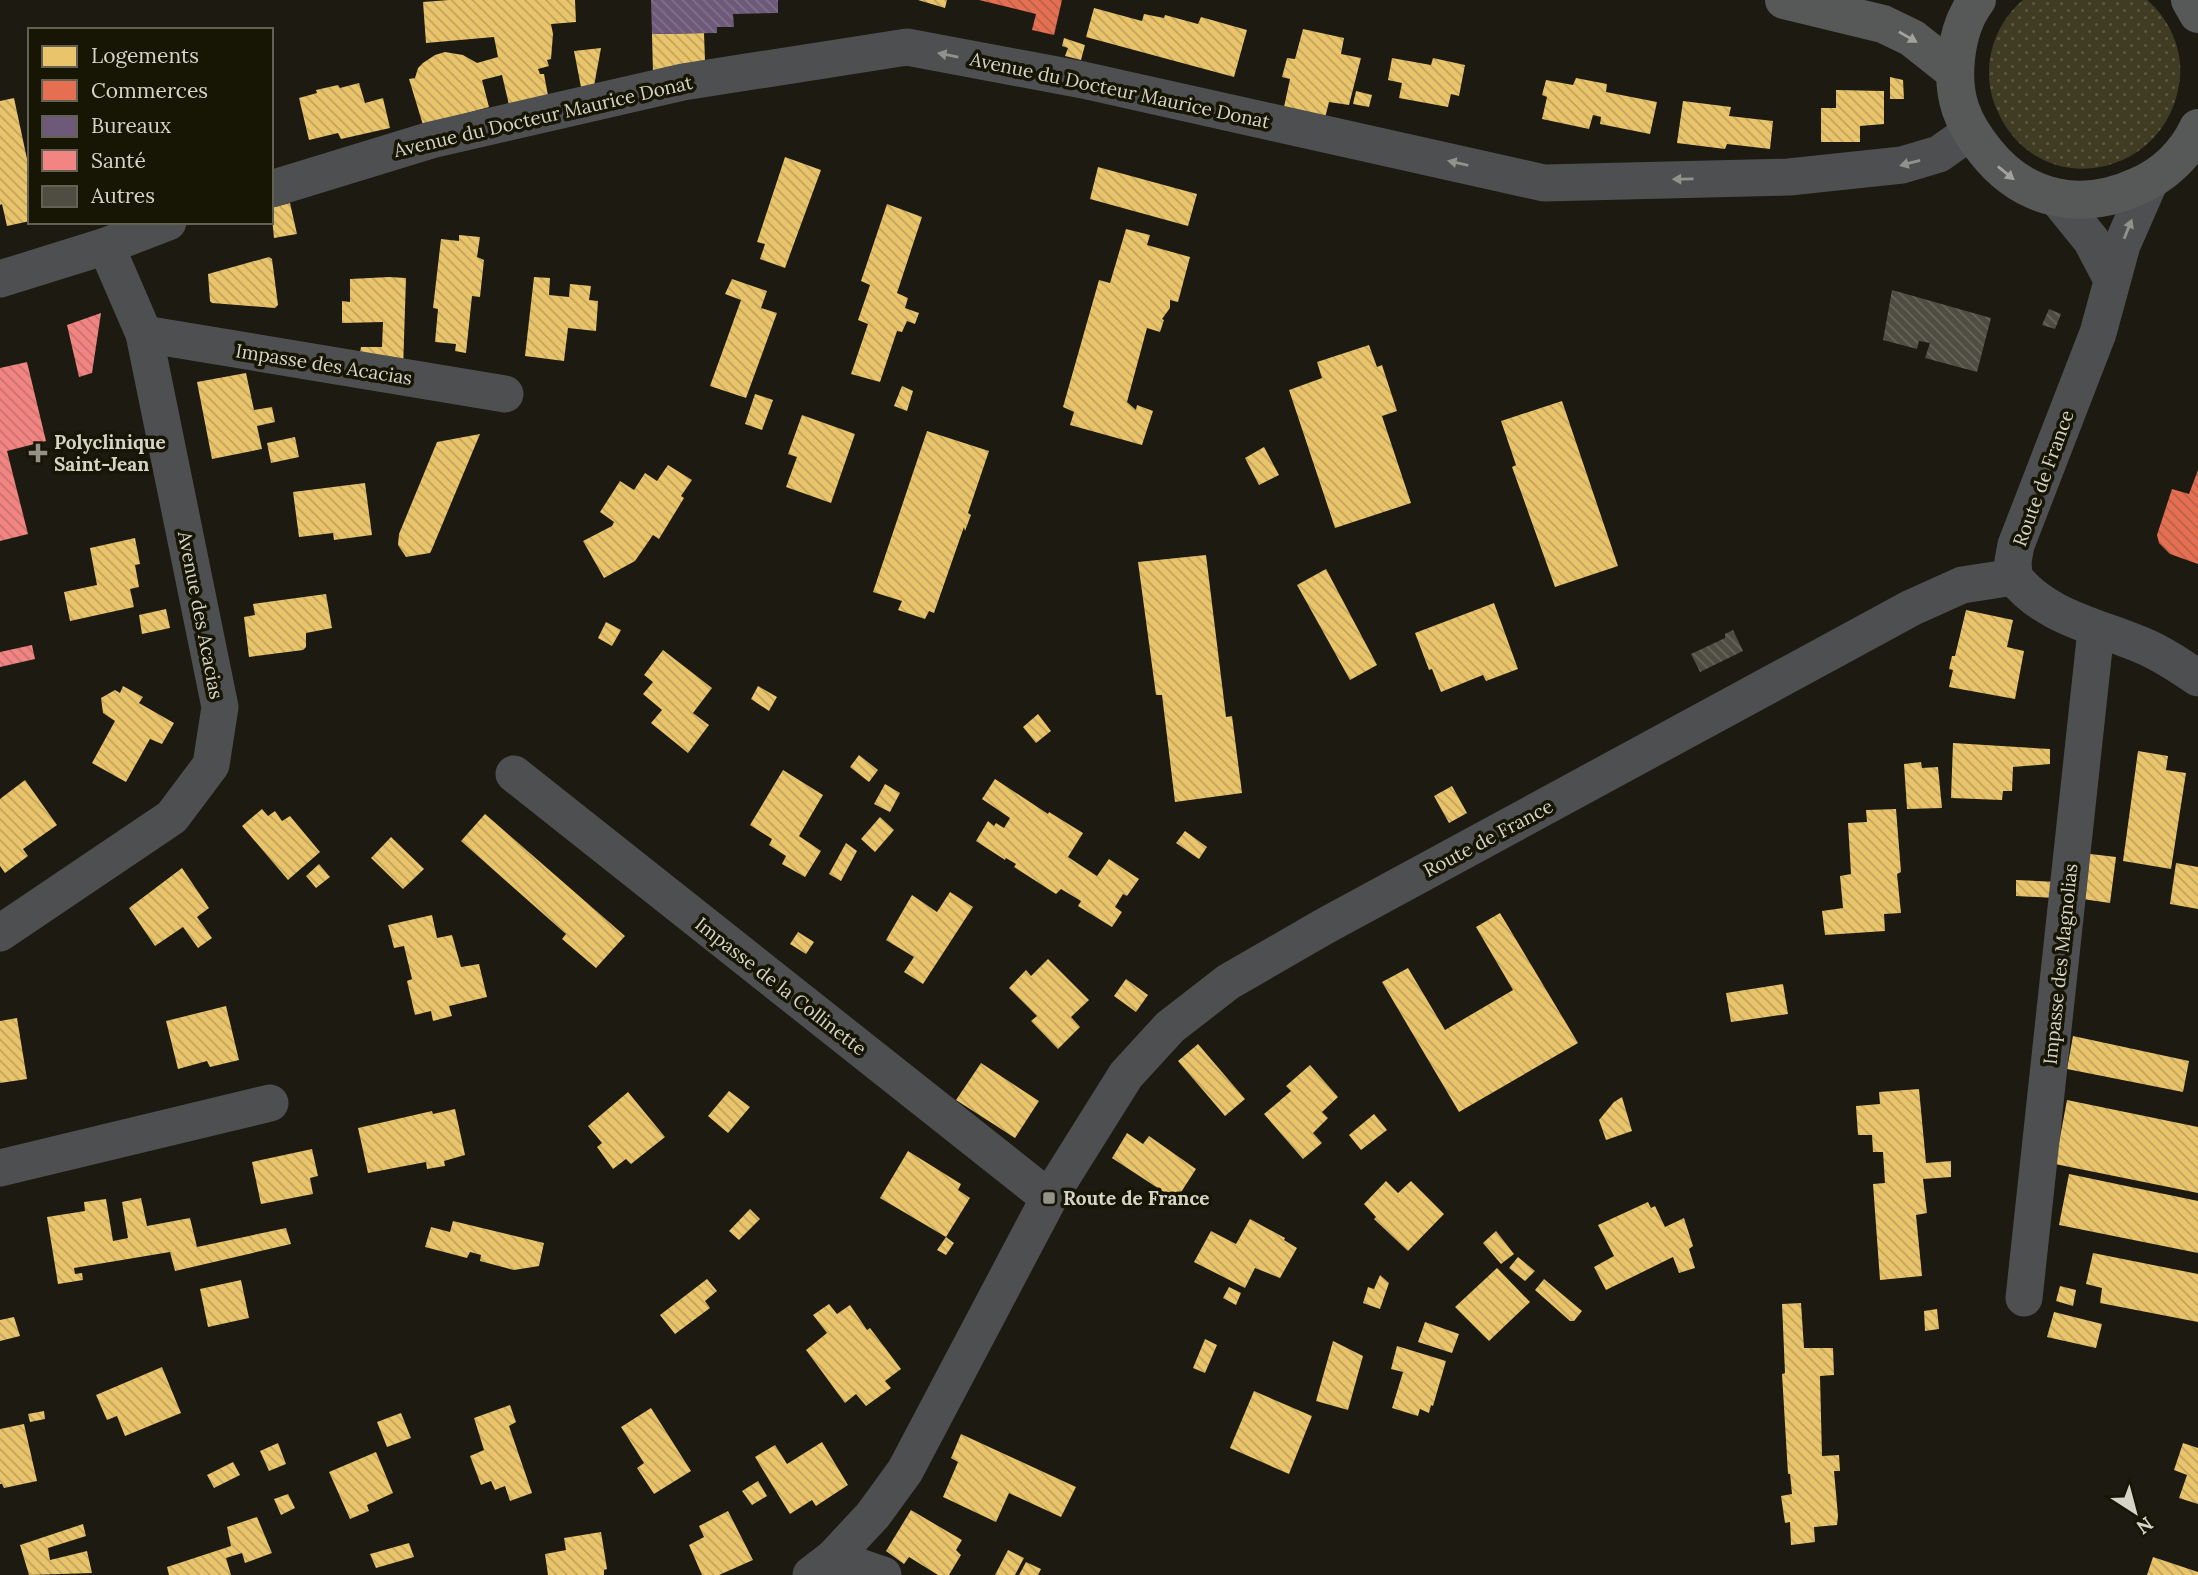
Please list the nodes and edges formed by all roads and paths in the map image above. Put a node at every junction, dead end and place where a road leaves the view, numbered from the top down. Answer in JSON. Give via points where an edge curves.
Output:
{"nodes":[{"id":1,"x":1784,"y":0,"type":"edge"},
{"id":2,"x":1977,"y":0,"type":"edge"},
{"id":3,"x":2190,"y":0,"type":"edge"},
{"id":4,"x":2198,"y":14,"type":"edge"},
{"id":5,"x":1955,"y":72,"type":"junction"},
{"id":6,"x":1970,"y":132,"type":"junction"},
{"id":7,"x":2193,"y":142,"type":"edge"},
{"id":8,"x":2150,"y":181,"type":"junction"},
{"id":9,"x":273,"y":188,"type":"edge"},
{"id":10,"x":2057,"y":198,"type":"junction"},
{"id":11,"x":163,"y":224,"type":"edge"},
{"id":12,"x":106,"y":246,"type":"junction"},
{"id":13,"x":2111,"y":278,"type":"junction"},
{"id":14,"x":0,"y":279,"type":"edge"},
{"id":15,"x":144,"y":334,"type":"junction"},
{"id":16,"x":505,"y":394,"type":"dead end"},
{"id":17,"x":2014,"y":577,"type":"junction"},
{"id":18,"x":2096,"y":630,"type":"junction"},
{"id":19,"x":2198,"y":678,"type":"edge"},
{"id":20,"x":514,"y":774,"type":"dead end"},
{"id":21,"x":0,"y":933,"type":"edge"},
{"id":22,"x":270,"y":1103,"type":"dead end"},
{"id":23,"x":0,"y":1168,"type":"edge"},
{"id":24,"x":1049,"y":1198,"type":"junction"},
{"id":25,"x":2024,"y":1298,"type":"dead end"},
{"id":26,"x":822,"y":1566,"type":"edge"},
{"id":27,"x":883,"y":1575,"type":"edge"}],
"edges":[{"from":1,"to":5,"type":"main road","one_way":true,"via":[[1883,24],[1912,38]]},
{"from":2,"to":5,"type":"main road","via":[[1962,27]]},
{"from":3,"to":4,"type":"main road"},
{"from":5,"to":6,"type":"main road","via":[[1956,95]]},
{"from":6,"to":9,"type":"street","name":"Avenue du Docteur Maurice Donat","one_way":true,"via":[[1939,155],[1902,166],[1789,177],[1544,183],[1083,80],[907,47],[682,82],[431,140]]},
{"from":6,"to":10,"type":"main road","one_way":true,"via":[[2001,171]]},
{"from":7,"to":8,"type":"main road"},
{"from":8,"to":10,"type":"main road","via":[[2089,200]]},
{"from":13,"to":8,"type":"street","name":"Route de France","one_way":true},
{"from":10,"to":13,"type":"street","via":[[2096,247]]},
{"from":11,"to":12,"type":"street"},
{"from":12,"to":14,"type":"street"},
{"from":12,"to":15,"type":"street","name":"Avenue des Acacias"},
{"from":13,"to":17,"type":"street","name":"Route de France","via":[[2098,333],[2016,545]]},
{"from":15,"to":16,"type":"street","name":"Impasse des Acacias"},
{"from":15,"to":21,"type":"street","name":"Avenue des Acacias","via":[[220,707],[211,765],[172,817]]},
{"from":17,"to":18,"type":"street","via":[[2024,591]]},
{"from":17,"to":24,"type":"street","name":"Route de France","via":[[1962,585],[1911,608],[1228,982],[1170,1027],[1126,1075]]},
{"from":18,"to":19,"type":"street","via":[[2147,648]]},
{"from":18,"to":25,"type":"street","name":"Impasse des Magnolias"},
{"from":20,"to":24,"type":"street","name":"Impasse de la Collinette"},
{"from":22,"to":23,"type":"street"},
{"from":24,"to":26,"type":"street","name":"Route de France","via":[[905,1472],[873,1515]]},
{"from":26,"to":27,"type":"street"}]}
